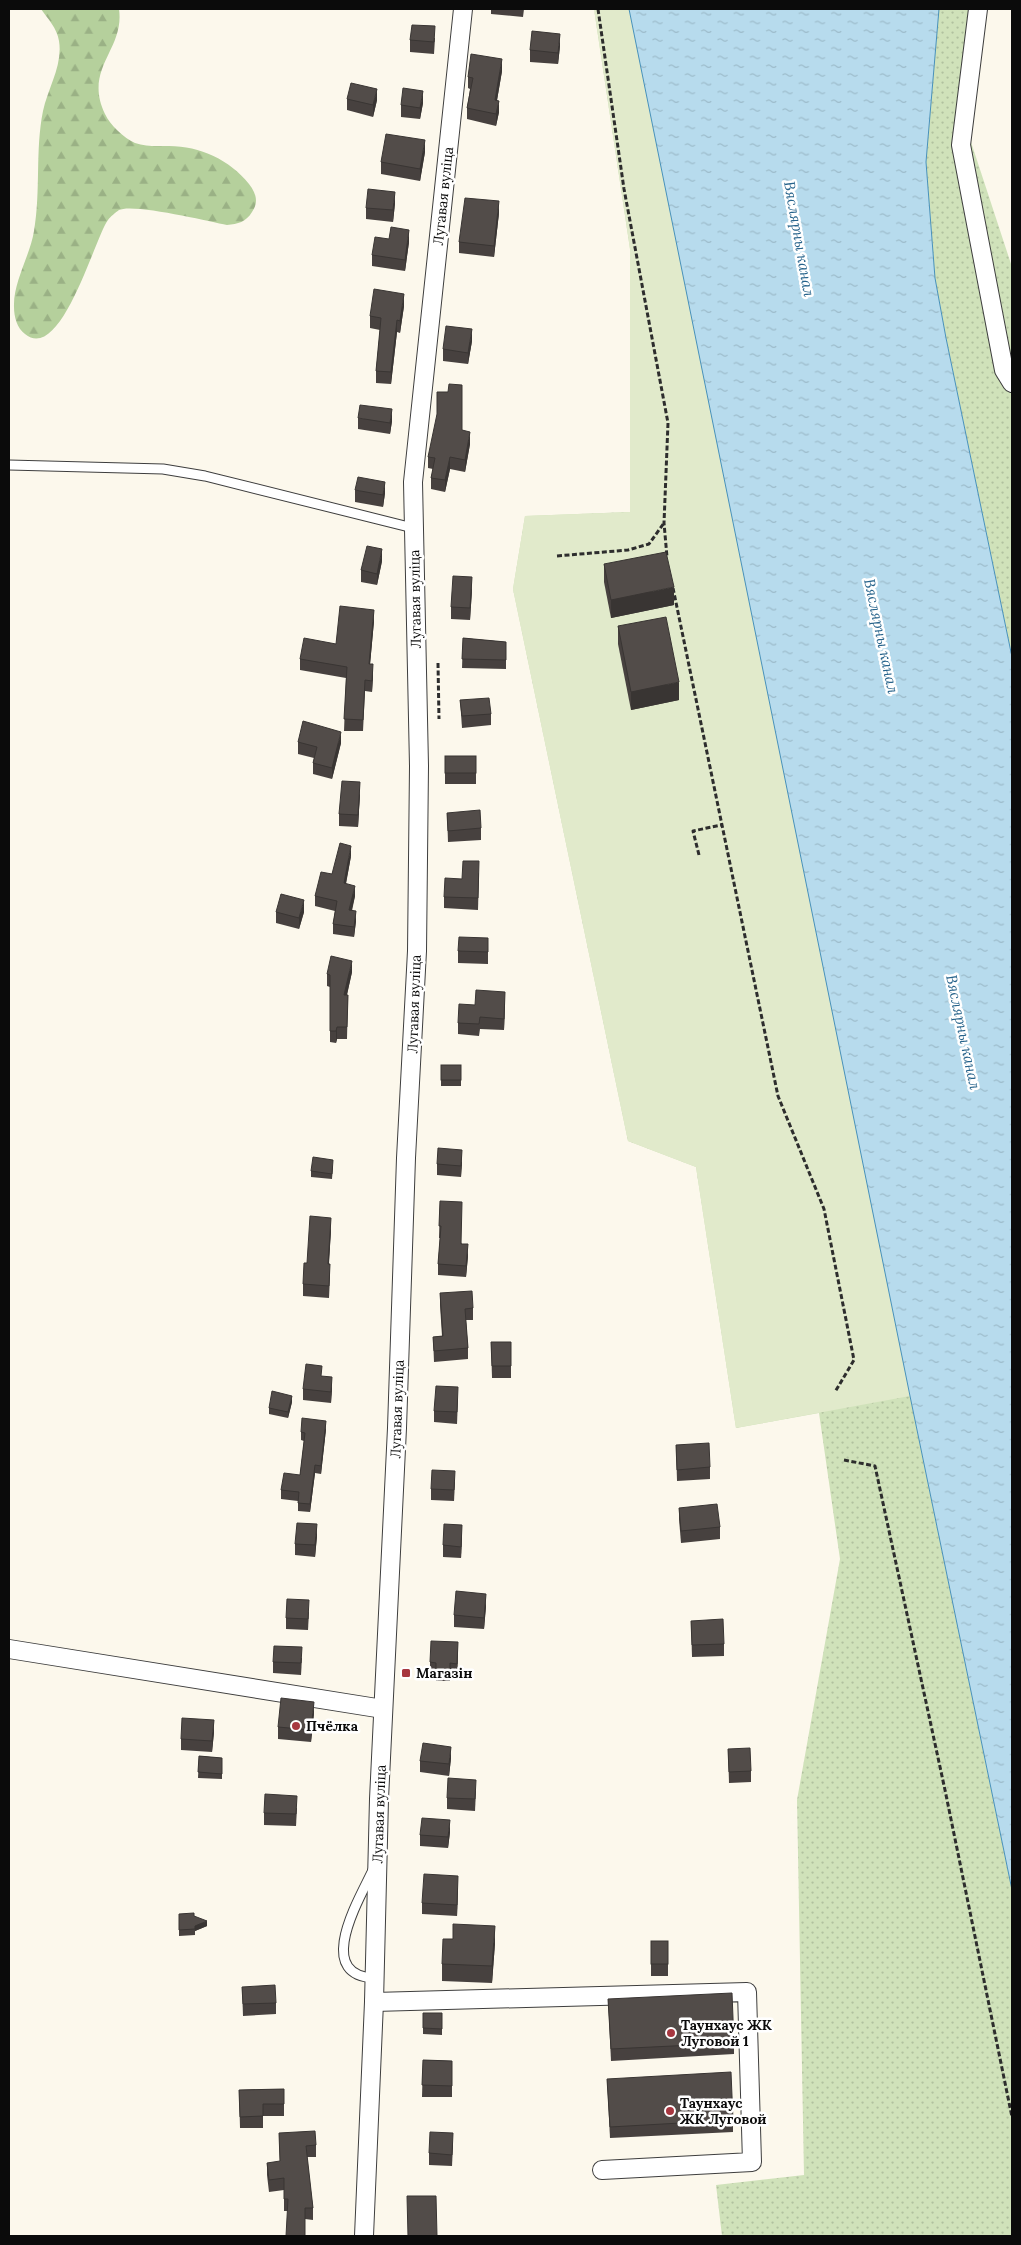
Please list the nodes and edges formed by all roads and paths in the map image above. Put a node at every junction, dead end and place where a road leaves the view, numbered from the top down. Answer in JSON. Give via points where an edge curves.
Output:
{"nodes":[{"id":1,"x":463,"y":9,"type":"edge"},
{"id":2,"x":598,"y":9,"type":"edge"},
{"id":3,"x":978,"y":9,"type":"edge"},
{"id":4,"x":1012,"y":383,"type":"edge"},
{"id":5,"x":9,"y":466,"type":"edge"},
{"id":6,"x":664,"y":523,"type":"junction"},
{"id":7,"x":413,"y":528,"type":"junction"},
{"id":8,"x":557,"y":556,"type":"dead end"},
{"id":9,"x":669,"y":566,"type":"edge"},
{"id":10,"x":673,"y":585,"type":"edge"},
{"id":11,"x":438,"y":663,"type":"dead end"},
{"id":12,"x":439,"y":720,"type":"dead end"},
{"id":13,"x":721,"y":825,"type":"junction"},
{"id":14,"x":699,"y":856,"type":"dead end"},
{"id":15,"x":835,"y":1392,"type":"dead end"},
{"id":16,"x":844,"y":1460,"type":"dead end"},
{"id":17,"x":9,"y":1649,"type":"edge"},
{"id":18,"x":383,"y":1709,"type":"junction"},
{"id":19,"x":376,"y":1863,"type":"junction"},
{"id":20,"x":374,"y":1978,"type":"junction"},
{"id":21,"x":374,"y":2002,"type":"junction"},
{"id":22,"x":1012,"y":2117,"type":"edge"},
{"id":23,"x":602,"y":2170,"type":"dead end"},
{"id":24,"x":364,"y":2236,"type":"edge"}],
"edges":[{"from":1,"to":7,"type":"street","name":"Лугавая вуліца","via":[[413,482]]},
{"from":2,"to":6,"type":"path","via":[[624,189],[668,423]]},
{"from":3,"to":4,"type":"street","via":[[961,145],[1004,370]]},
{"from":5,"to":7,"type":"lane","via":[[163,469],[205,476]]},
{"from":6,"to":8,"type":"path","via":[[649,544],[628,550]]},
{"from":6,"to":9,"type":"path"},
{"from":7,"to":18,"type":"street","name":"Лугавая вуліца","via":[[419,766],[417,941]]},
{"from":10,"to":13,"type":"path"},
{"from":11,"to":12,"type":"path"},
{"from":13,"to":14,"type":"path","via":[[693,831]]},
{"from":13,"to":15,"type":"path","via":[[778,1096],[826,1219],[854,1360]]},
{"from":16,"to":22,"type":"path","via":[[875,1466],[946,1790]]},
{"from":17,"to":18,"type":"street"},
{"from":18,"to":19,"type":"street","name":"Лугавая вуліца"},
{"from":19,"to":20,"type":"street","name":"Лугавая вуліца"},
{"from":19,"to":20,"type":"lane","via":[[345,1932],[342,1948],[350,1968],[364,1978]]},
{"from":20,"to":21,"type":"street","name":"Лугавая вуліца"},
{"from":21,"to":23,"type":"street","via":[[747,1992],[752,2162]]},
{"from":21,"to":24,"type":"street","name":"Лугавая вуліца"}]}
